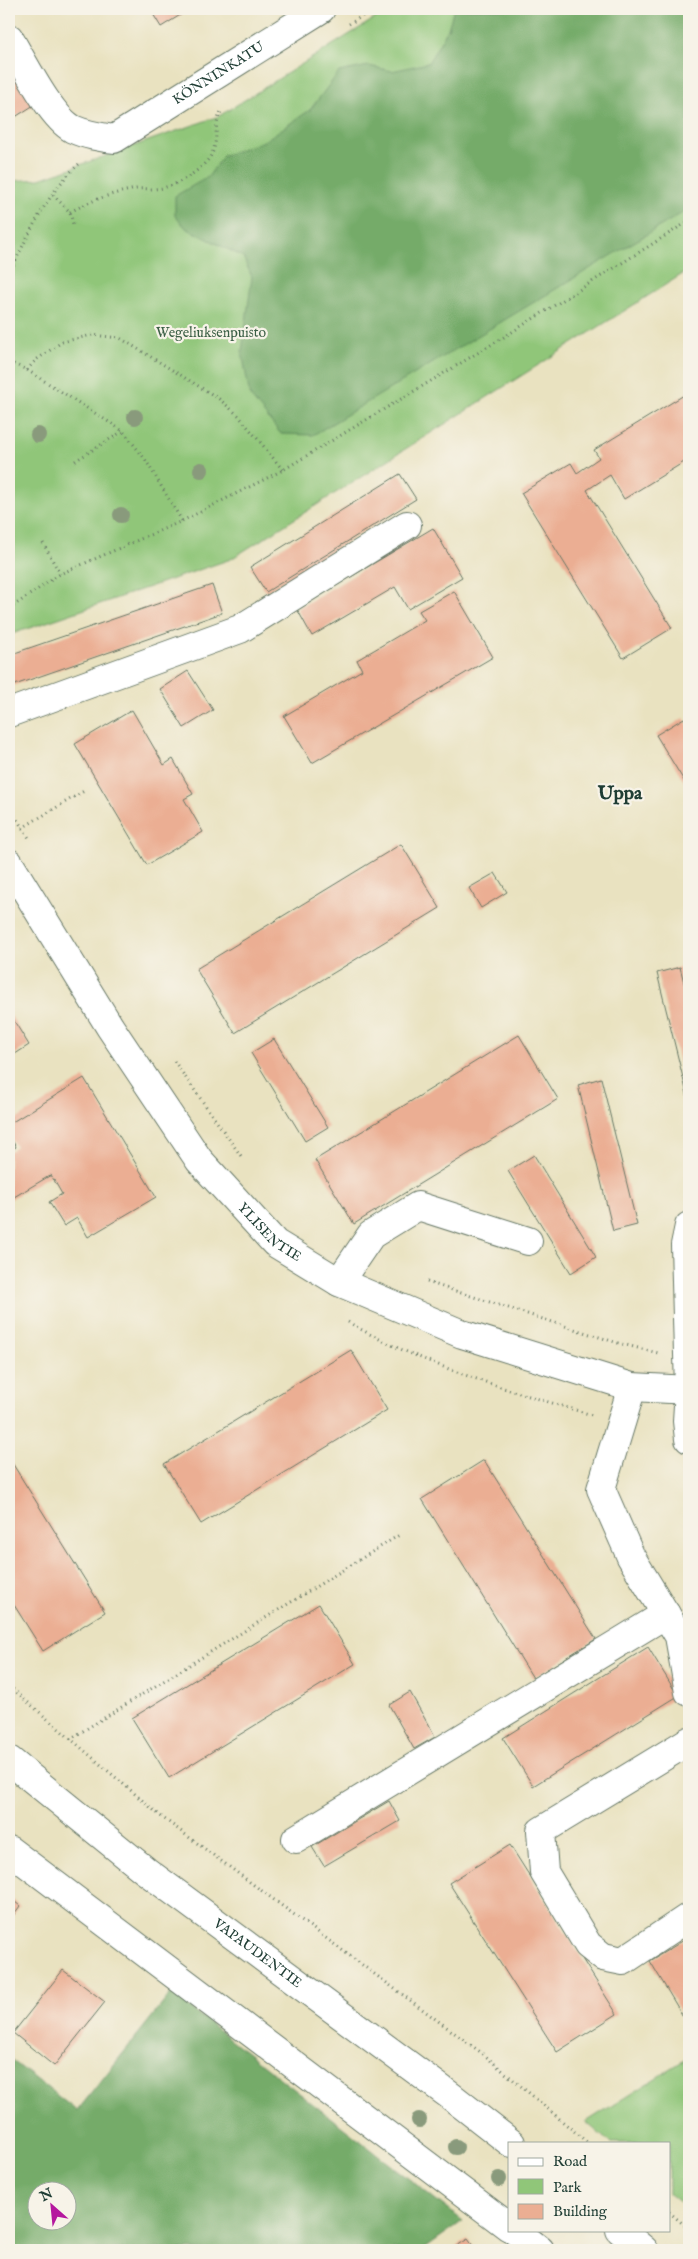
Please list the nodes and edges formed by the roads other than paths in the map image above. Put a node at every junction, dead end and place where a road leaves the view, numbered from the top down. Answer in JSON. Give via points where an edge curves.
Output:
{"nodes":[{"id":1,"x":321,"y":9,"type":"edge"},
{"id":2,"x":9,"y":38,"type":"edge"},
{"id":3,"x":407,"y":525,"type":"dead end"},
{"id":4,"x":9,"y":713,"type":"edge"},
{"id":5,"x":9,"y":862,"type":"edge"},
{"id":6,"x":689,"y":1226,"type":"edge"},
{"id":7,"x":528,"y":1241,"type":"dead end"},
{"id":8,"x":339,"y":1282,"type":"junction"},
{"id":9,"x":688,"y":1355,"type":"edge"},
{"id":10,"x":632,"y":1387,"type":"junction"},
{"id":11,"x":689,"y":1390,"type":"edge"},
{"id":12,"x":689,"y":1439,"type":"edge"},
{"id":13,"x":666,"y":1614,"type":"junction"},
{"id":14,"x":689,"y":1692,"type":"edge"},
{"id":15,"x":689,"y":1741,"type":"edge"},
{"id":16,"x":9,"y":1760,"type":"edge"},
{"id":17,"x":296,"y":1839,"type":"dead end"},
{"id":18,"x":9,"y":1850,"type":"edge"},
{"id":19,"x":689,"y":1917,"type":"edge"},
{"id":20,"x":509,"y":2142,"type":"edge"},
{"id":21,"x":508,"y":2226,"type":"edge"},
{"id":22,"x":517,"y":2232,"type":"edge"},
{"id":23,"x":622,"y":2232,"type":"edge"},
{"id":24,"x":540,"y":2250,"type":"edge"},
{"id":25,"x":644,"y":2250,"type":"edge"}],
"edges":[{"from":1,"to":2,"type":"street","name":"KÖNNINKATU","via":[[114,139],[71,128],[56,115]]},
{"from":3,"to":4,"type":"street","via":[[240,628]]},
{"from":5,"to":8,"type":"street","name":"YLISENTIE","via":[[110,1027],[199,1160],[275,1242]]},
{"from":6,"to":9,"type":"street","via":[[684,1245]]},
{"from":7,"to":8,"type":"street","via":[[418,1206],[371,1235]]},
{"from":8,"to":10,"type":"street","name":"YLISENTIE","via":[[462,1334]]},
{"from":9,"to":11,"type":"street"},
{"from":10,"to":11,"type":"street","name":"YLISENTIE"},
{"from":10,"to":13,"type":"street","via":[[601,1489],[631,1557]]},
{"from":11,"to":12,"type":"street"},
{"from":13,"to":14,"type":"street","via":[[679,1636]]},
{"from":13,"to":17,"type":"street"},
{"from":15,"to":19,"type":"street","via":[[541,1831],[544,1872],[588,1944],[603,1957],[623,1961]]},
{"from":16,"to":20,"type":"street","name":"VAPAUDENTIE","via":[[146,1871],[452,2096]]},
{"from":18,"to":21,"type":"street"},
{"from":22,"to":24,"type":"street"},
{"from":23,"to":25,"type":"street"}]}
